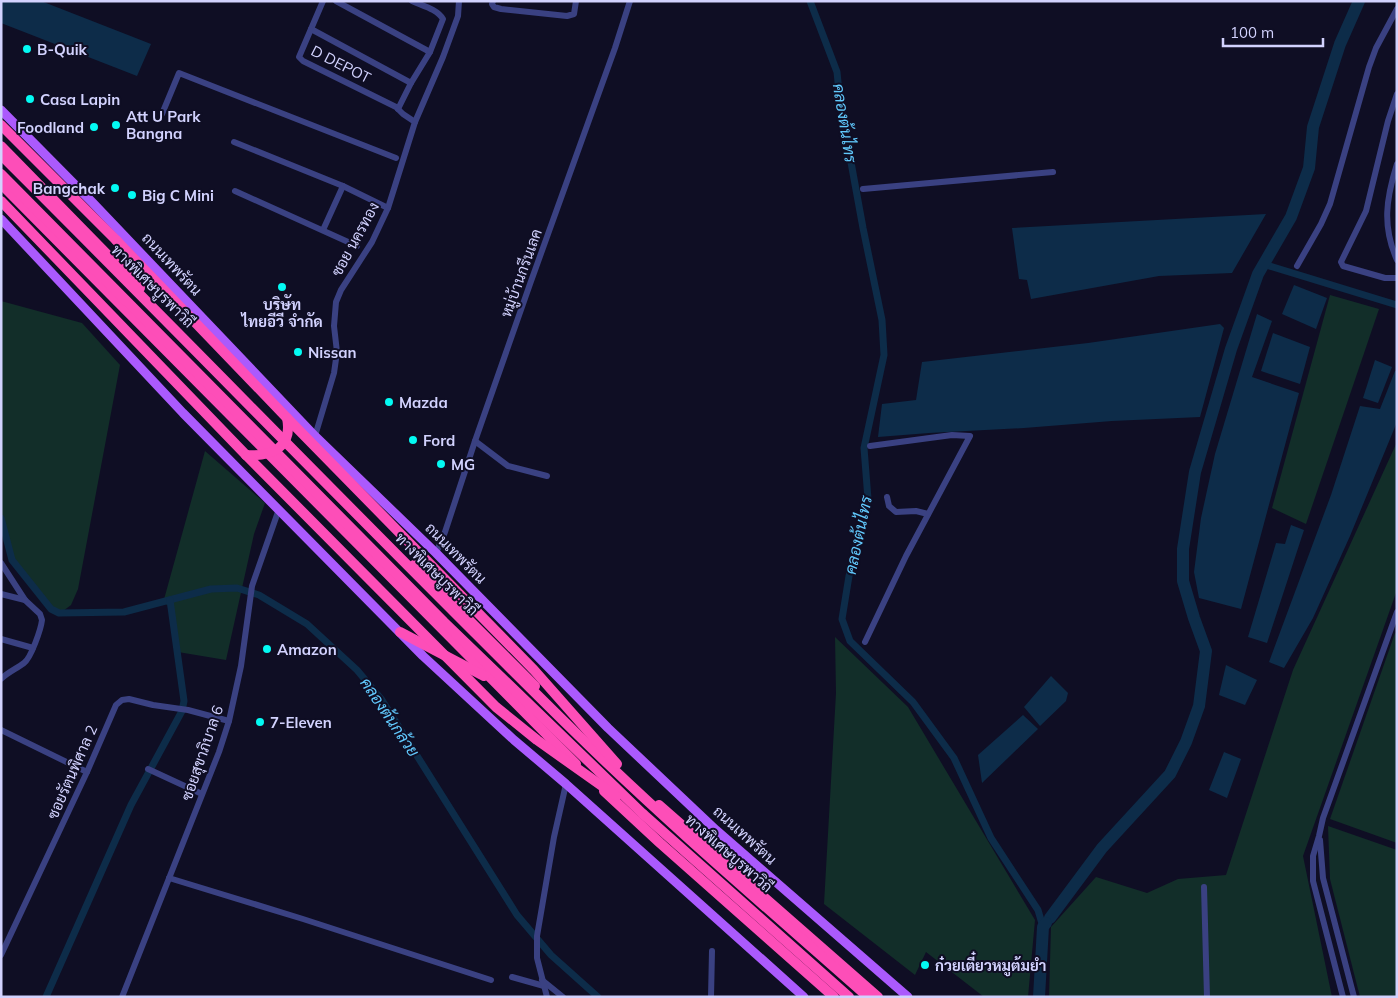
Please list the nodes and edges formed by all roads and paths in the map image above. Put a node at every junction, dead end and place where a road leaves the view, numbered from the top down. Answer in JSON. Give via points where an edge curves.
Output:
{"nodes":[{"id":1,"x":324,"y":1,"type":"edge"},
{"id":2,"x":336,"y":1,"type":"edge"},
{"id":3,"x":412,"y":1,"type":"edge"},
{"id":4,"x":459,"y":1,"type":"edge"},
{"id":5,"x":493,"y":1,"type":"edge"},
{"id":6,"x":576,"y":1,"type":"edge"},
{"id":7,"x":630,"y":1,"type":"edge"},
{"id":8,"x":1397,"y":9,"type":"edge"},
{"id":9,"x":311,"y":29,"type":"junction"},
{"id":10,"x":440,"y":30,"type":"junction"},
{"id":11,"x":451,"y":35,"type":"junction"},
{"id":12,"x":430,"y":52,"type":"junction"},
{"id":13,"x":412,"y":83,"type":"junction"},
{"id":14,"x":1397,"y":94,"type":"edge"},
{"id":15,"x":398,"y":109,"type":"junction"},
{"id":16,"x":1,"y":110,"type":"edge"},
{"id":17,"x":162,"y":114,"type":"dead end"},
{"id":18,"x":415,"y":122,"type":"junction"},
{"id":19,"x":1,"y":125,"type":"edge"},
{"id":20,"x":234,"y":142,"type":"dead end"},
{"id":21,"x":1,"y":146,"type":"edge"},
{"id":22,"x":1,"y":155,"type":"edge"},
{"id":23,"x":396,"y":158,"type":"dead end"},
{"id":24,"x":1397,"y":164,"type":"edge"},
{"id":25,"x":1053,"y":172,"type":"dead end"},
{"id":26,"x":1,"y":174,"type":"edge"},
{"id":27,"x":1,"y":184,"type":"edge"},
{"id":28,"x":343,"y":186,"type":"junction"},
{"id":29,"x":863,"y":190,"type":"dead end"},
{"id":30,"x":235,"y":191,"type":"dead end"},
{"id":31,"x":1,"y":201,"type":"edge"},
{"id":32,"x":388,"y":208,"type":"junction"},
{"id":33,"x":1,"y":219,"type":"edge"},
{"id":34,"x":323,"y":230,"type":"junction"},
{"id":35,"x":357,"y":246,"type":"dead end"},
{"id":36,"x":1397,"y":260,"type":"edge"},
{"id":37,"x":1297,"y":266,"type":"dead end"},
{"id":38,"x":1397,"y":278,"type":"edge"},
{"id":39,"x":286,"y":418,"type":"junction"},
{"id":40,"x":315,"y":436,"type":"junction"},
{"id":41,"x":475,"y":441,"type":"junction"},
{"id":42,"x":870,"y":446,"type":"dead end"},
{"id":43,"x":246,"y":455,"type":"junction"},
{"id":44,"x":547,"y":476,"type":"dead end"},
{"id":45,"x":887,"y":497,"type":"dead end"},
{"id":46,"x":279,"y":509,"type":"junction"},
{"id":47,"x":928,"y":514,"type":"junction"},
{"id":48,"x":436,"y":553,"type":"junction"},
{"id":49,"x":1,"y":563,"type":"edge"},
{"id":50,"x":1,"y":594,"type":"edge"},
{"id":51,"x":26,"y":600,"type":"junction"},
{"id":52,"x":1397,"y":612,"type":"edge"},
{"id":53,"x":1394,"y":626,"type":"edge"},
{"id":54,"x":400,"y":632,"type":"junction"},
{"id":55,"x":1,"y":639,"type":"edge"},
{"id":56,"x":865,"y":642,"type":"dead end"},
{"id":57,"x":33,"y":648,"type":"junction"},
{"id":58,"x":1,"y":679,"type":"edge"},
{"id":59,"x":492,"y":680,"type":"junction"},
{"id":60,"x":229,"y":721,"type":"junction"},
{"id":61,"x":1,"y":730,"type":"edge"},
{"id":62,"x":148,"y":769,"type":"dead end"},
{"id":63,"x":87,"y":772,"type":"junction"},
{"id":64,"x":566,"y":784,"type":"junction"},
{"id":65,"x":202,"y":794,"type":"junction"},
{"id":66,"x":652,"y":805,"type":"junction"},
{"id":67,"x":643,"y":814,"type":"junction"},
{"id":68,"x":1320,"y":836,"type":"junction"},
{"id":69,"x":169,"y":878,"type":"junction"},
{"id":70,"x":1204,"y":887,"type":"dead end"},
{"id":71,"x":712,"y":951,"type":"dead end"},
{"id":72,"x":1,"y":955,"type":"edge"},
{"id":73,"x":512,"y":977,"type":"dead end"},
{"id":74,"x":491,"y":980,"type":"dead end"},
{"id":75,"x":543,"y":983,"type":"junction"},
{"id":76,"x":798,"y":995,"type":"edge"},
{"id":77,"x":122,"y":997,"type":"edge"},
{"id":78,"x":547,"y":997,"type":"edge"},
{"id":79,"x":563,"y":997,"type":"edge"},
{"id":80,"x":711,"y":997,"type":"edge"},
{"id":81,"x":834,"y":997,"type":"edge"},
{"id":82,"x":849,"y":997,"type":"edge"},
{"id":83,"x":868,"y":997,"type":"edge"},
{"id":84,"x":878,"y":997,"type":"edge"},
{"id":85,"x":908,"y":997,"type":"edge"},
{"id":86,"x":1207,"y":997,"type":"edge"},
{"id":87,"x":1342,"y":997,"type":"edge"},
{"id":88,"x":1354,"y":997,"type":"edge"}],
"edges":[{"from":1,"to":9,"type":"street","name":"D DEPOT"},
{"from":2,"to":12,"type":"street"},
{"from":3,"to":10,"type":"street","via":[[442,17]]},
{"from":4,"to":11,"type":"street","name":"ซอย นครทอง"},
{"from":5,"to":6,"type":"street","via":[[494,7],[501,9],[567,16],[574,14]]},
{"from":7,"to":41,"type":"street","name":"หมู่บ้านกรีนเลค"},
{"from":8,"to":37,"type":"street","via":[[1369,68],[1330,204]]},
{"from":9,"to":13,"type":"street","name":"D DEPOT"},
{"from":9,"to":15,"type":"street","name":"D DEPOT","via":[[299,57],[303,61]]},
{"from":10,"to":11,"type":"street"},
{"from":10,"to":12,"type":"street"},
{"from":11,"to":18,"type":"street","name":"ซอย นครทอง"},
{"from":12,"to":13,"type":"street"},
{"from":13,"to":15,"type":"street"},
{"from":14,"to":38,"type":"street","via":[[1366,211],[1341,262],[1343,266],[1385,278]]},
{"from":15,"to":18,"type":"street","name":"D DEPOT"},
{"from":16,"to":40,"type":"main road","name":"ถนนเทพรัตน"},
{"from":17,"to":23,"type":"street","via":[[179,73]]},
{"from":18,"to":32,"type":"street","name":"ซอย นครทอง"},
{"from":19,"to":39,"type":"highway","bridge":true},
{"from":20,"to":28,"type":"street"},
{"from":21,"to":84,"type":"highway","via":[[348,501],[570,722],[656,803]]},
{"from":22,"to":66,"type":"highway","name":"ทางพิเศษบูรพาวิถี","bridge":true,"via":[[454,612]]},
{"from":24,"to":36,"type":"street","via":[[1387,208],[1387,227]]},
{"from":25,"to":29,"type":"street"},
{"from":26,"to":67,"type":"highway","name":"ทางพิเศษบูรพาวิถี","bridge":true,"via":[[444,622]]},
{"from":27,"to":59,"type":"highway"},
{"from":28,"to":32,"type":"street"},
{"from":28,"to":34,"type":"street"},
{"from":30,"to":34,"type":"street"},
{"from":31,"to":43,"type":"highway"},
{"from":32,"to":40,"type":"street","name":"ซอย นครทอง","via":[[336,302],[334,374]]},
{"from":33,"to":46,"type":"main road","via":[[183,413]]},
{"from":34,"to":35,"type":"street"},
{"from":39,"to":43,"type":"highway","bridge":true,"via":[[288,434],[277,450],[266,455]]},
{"from":39,"to":66,"type":"highway","bridge":true,"via":[[534,670]]},
{"from":40,"to":48,"type":"main road","name":"ถนนเทพรัตน"},
{"from":41,"to":44,"type":"street","via":[[508,466]]},
{"from":41,"to":48,"type":"street","name":"หมู่บ้านกรีนเลค"},
{"from":42,"to":47,"type":"street","via":[[970,436]]},
{"from":43,"to":67,"type":"highway","bridge":true,"via":[[496,707],[537,740]]},
{"from":45,"to":47,"type":"street","via":[[889,506],[896,512]]},
{"from":46,"to":54,"type":"main road"},
{"from":46,"to":60,"type":"street","name":"ซอยสุขาภิบาล 6","via":[[252,586],[241,666]]},
{"from":47,"to":56,"type":"street"},
{"from":48,"to":85,"type":"main road","name":"ถนนเทพรัตน","via":[[659,777],[778,886]]},
{"from":49,"to":51,"type":"street"},
{"from":50,"to":51,"type":"street"},
{"from":51,"to":57,"type":"street","via":[[42,620]]},
{"from":52,"to":53,"type":"street"},
{"from":53,"to":68,"type":"street","via":[[1323,818]]},
{"from":54,"to":59,"type":"highway"},
{"from":54,"to":64,"type":"main road","via":[[514,740]]},
{"from":55,"to":57,"type":"street"},
{"from":57,"to":58,"type":"street","via":[[26,662]]},
{"from":59,"to":81,"type":"highway","via":[[660,843]]},
{"from":60,"to":63,"type":"street","name":"ซอยรัตนพิศาล 2","via":[[188,710],[122,700],[116,705]]},
{"from":60,"to":65,"type":"street","name":"ซอยสุขาภิบาล 6"},
{"from":61,"to":63,"type":"street"},
{"from":62,"to":65,"type":"street"},
{"from":63,"to":72,"type":"street","name":"ซอยรัตนพิศาล 2"},
{"from":64,"to":75,"type":"street","via":[[537,936],[537,958]]},
{"from":64,"to":76,"type":"main road"},
{"from":65,"to":69,"type":"street","name":"ซอยสุขาภิบาล 6"},
{"from":66,"to":83,"type":"highway","name":"ทางพิเศษบูรพาวิถี","bridge":true},
{"from":67,"to":82,"type":"highway","name":"ทางพิเศษบูรพาวิถี"},
{"from":68,"to":87,"type":"street","via":[[1313,856],[1313,881]]},
{"from":68,"to":88,"type":"street","via":[[1323,878]]},
{"from":69,"to":74,"type":"street"},
{"from":69,"to":77,"type":"street","name":"ซอยสุขาภิบาล 6"},
{"from":70,"to":86,"type":"street"},
{"from":71,"to":80,"type":"street"},
{"from":73,"to":75,"type":"street"},
{"from":75,"to":78,"type":"street"},
{"from":75,"to":79,"type":"street"}]}
